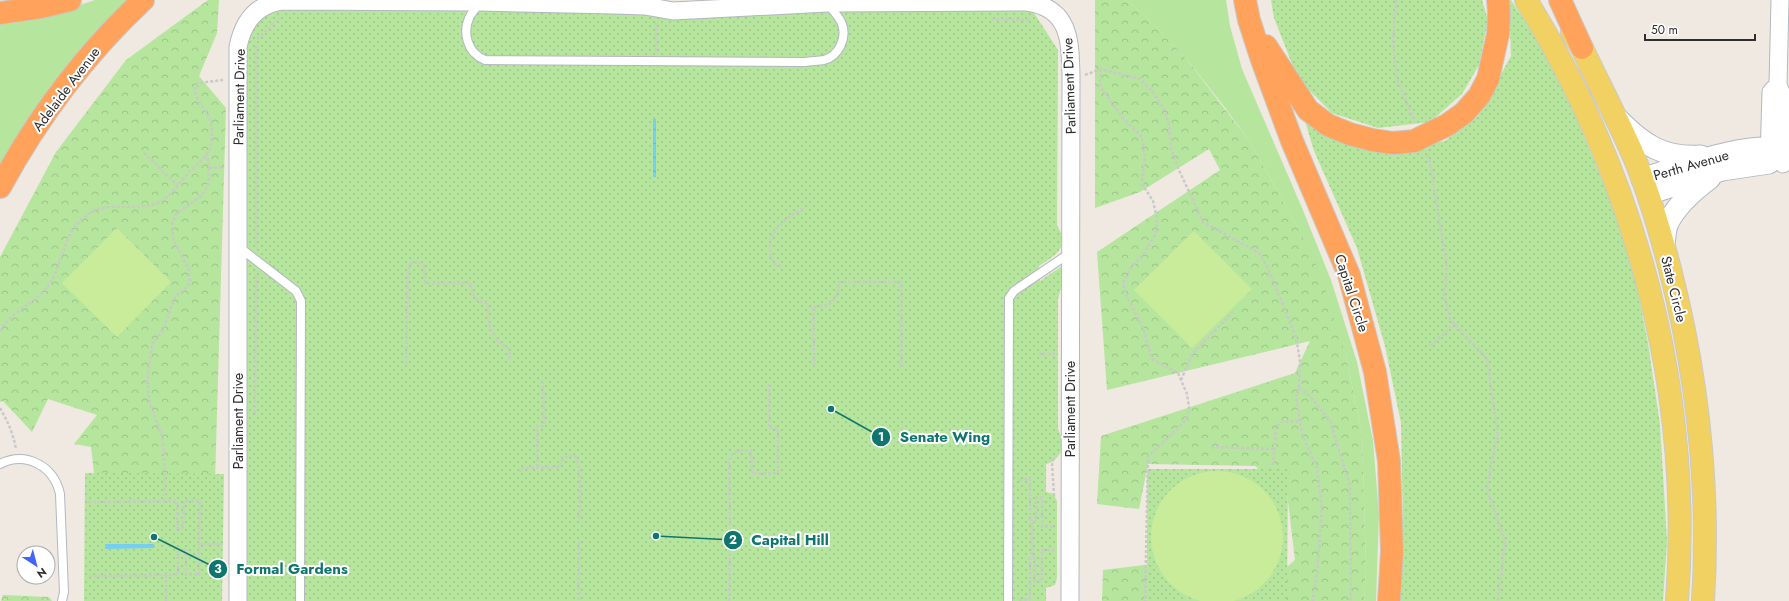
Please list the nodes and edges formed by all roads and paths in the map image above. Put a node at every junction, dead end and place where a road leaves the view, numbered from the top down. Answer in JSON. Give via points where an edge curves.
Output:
{"nodes":[{"id":1,"x":70,"y":0,"type":"edge"},
{"id":2,"x":143,"y":0,"type":"edge"},
{"id":3,"x":1396,"y":0,"type":"edge"},
{"id":4,"x":1498,"y":0,"type":"edge"},
{"id":5,"x":1526,"y":0,"type":"edge"},
{"id":6,"x":1553,"y":0,"type":"edge"},
{"id":7,"x":1560,"y":0,"type":"edge"},
{"id":8,"x":1780,"y":0,"type":"edge"},
{"id":9,"x":480,"y":2,"type":"junction"},
{"id":10,"x":646,"y":3,"type":"edge"},
{"id":11,"x":827,"y":3,"type":"junction"},
{"id":12,"x":1247,"y":10,"type":"edge"},
{"id":13,"x":0,"y":13,"type":"edge"},
{"id":14,"x":284,"y":17,"type":"dead end"},
{"id":15,"x":656,"y":20,"type":"dead end"},
{"id":16,"x":1582,"y":48,"type":"junction"},
{"id":17,"x":656,"y":61,"type":"junction"},
{"id":18,"x":1101,"y":69,"type":"junction"},
{"id":19,"x":1080,"y":76,"type":"dead end"},
{"id":20,"x":256,"y":78,"type":"junction"},
{"id":21,"x":238,"y":79,"type":"junction"},
{"id":22,"x":1616,"y":118,"type":"junction"},
{"id":23,"x":1421,"y":138,"type":"junction"},
{"id":24,"x":207,"y":152,"type":"junction"},
{"id":25,"x":144,"y":153,"type":"dead end"},
{"id":26,"x":1780,"y":157,"type":"edge"},
{"id":27,"x":1720,"y":162,"type":"junction"},
{"id":28,"x":177,"y":185,"type":"junction"},
{"id":29,"x":0,"y":187,"type":"edge"},
{"id":30,"x":1645,"y":187,"type":"junction"},
{"id":31,"x":1620,"y":195,"type":"junction"},
{"id":32,"x":805,"y":207,"type":"dead end"},
{"id":33,"x":1664,"y":244,"type":"junction"},
{"id":34,"x":238,"y":246,"type":"junction"},
{"id":35,"x":1071,"y":253,"type":"junction"},
{"id":36,"x":256,"y":260,"type":"junction"},
{"id":37,"x":781,"y":266,"type":"dead end"},
{"id":38,"x":1234,"y":312,"type":"dead end"},
{"id":39,"x":1454,"y":323,"type":"junction"},
{"id":40,"x":0,"y":331,"type":"edge"},
{"id":41,"x":1430,"y":346,"type":"dead end"},
{"id":42,"x":1040,"y":352,"type":"dead end"},
{"id":43,"x":1055,"y":354,"type":"dead end"},
{"id":44,"x":510,"y":362,"type":"dead end"},
{"id":45,"x":406,"y":364,"type":"dead end"},
{"id":46,"x":814,"y":366,"type":"dead end"},
{"id":47,"x":901,"y":369,"type":"dead end"},
{"id":48,"x":543,"y":379,"type":"dead end"},
{"id":49,"x":1181,"y":380,"type":"junction"},
{"id":50,"x":769,"y":384,"type":"dead end"},
{"id":51,"x":1299,"y":388,"type":"junction"},
{"id":52,"x":0,"y":408,"type":"edge"},
{"id":53,"x":255,"y":419,"type":"dead end"},
{"id":54,"x":1300,"y":422,"type":"junction"},
{"id":55,"x":1211,"y":447,"type":"dead end"},
{"id":56,"x":1274,"y":449,"type":"junction"},
{"id":57,"x":17,"y":459,"type":"junction"},
{"id":58,"x":1052,"y":462,"type":"dead end"},
{"id":59,"x":0,"y":464,"type":"edge"},
{"id":60,"x":1273,"y":465,"type":"dead end"},
{"id":61,"x":537,"y":467,"type":"junction"},
{"id":62,"x":520,"y":472,"type":"dead end"},
{"id":63,"x":1015,"y":480,"type":"dead end"},
{"id":64,"x":1053,"y":494,"type":"dead end"},
{"id":65,"x":165,"y":501,"type":"junction"},
{"id":66,"x":88,"y":502,"type":"dead end"},
{"id":67,"x":579,"y":521,"type":"dead end"},
{"id":68,"x":1032,"y":521,"type":"junction"},
{"id":69,"x":730,"y":525,"type":"dead end"},
{"id":70,"x":1055,"y":527,"type":"dead end"},
{"id":71,"x":579,"y":542,"type":"dead end"},
{"id":72,"x":199,"y":544,"type":"junction"},
{"id":73,"x":238,"y":544,"type":"junction"},
{"id":74,"x":730,"y":544,"type":"dead end"},
{"id":75,"x":1055,"y":550,"type":"dead end"},
{"id":76,"x":1032,"y":557,"type":"junction"},
{"id":77,"x":166,"y":575,"type":"junction"},
{"id":78,"x":89,"y":576,"type":"dead end"},
{"id":79,"x":1012,"y":600,"type":"edge"},
{"id":80,"x":62,"y":601,"type":"edge"},
{"id":81,"x":166,"y":601,"type":"edge"},
{"id":82,"x":238,"y":601,"type":"edge"},
{"id":83,"x":300,"y":601,"type":"edge"},
{"id":84,"x":579,"y":601,"type":"edge"},
{"id":85,"x":729,"y":601,"type":"edge"},
{"id":86,"x":1070,"y":601,"type":"edge"},
{"id":87,"x":1145,"y":601,"type":"edge"},
{"id":88,"x":1313,"y":601,"type":"edge"},
{"id":89,"x":1351,"y":601,"type":"edge"},
{"id":90,"x":1389,"y":601,"type":"edge"},
{"id":91,"x":1498,"y":601,"type":"edge"},
{"id":92,"x":1677,"y":601,"type":"edge"},
{"id":93,"x":1703,"y":601,"type":"edge"}],
"edges":[{"from":1,"to":13,"type":"highway"},
{"from":2,"to":29,"type":"highway","name":"Adelaide Avenue","via":[[64,87],[37,124]]},
{"from":3,"to":23,"type":"path","via":[[1393,42],[1397,79]]},
{"from":4,"to":23,"type":"highway","via":[[1497,42],[1488,79],[1479,96],[1453,121]]},
{"from":5,"to":31,"type":"main road","name":"State Circle","via":[[1578,93]]},
{"from":6,"to":16,"type":"main road","name":"State Circle"},
{"from":7,"to":16,"type":"highway"},
{"from":8,"to":26,"type":"street"},
{"from":9,"to":10,"type":"street","name":"Parliament Drive"},
{"from":9,"to":17,"type":"lane","via":[[470,16],[466,35],[472,50],[485,60]]},
{"from":9,"to":21,"type":"street","name":"Parliament Drive","via":[[272,3],[252,15],[242,32],[238,47]]},
{"from":10,"to":11,"type":"street","name":"Parliament Drive","via":[[673,11],[691,11]]},
{"from":11,"to":17,"type":"lane","via":[[841,23],[843,36],[834,55],[825,60]]},
{"from":11,"to":35,"type":"street","name":"Parliament Drive","via":[[1028,2],[1046,8],[1057,16],[1070,40]]},
{"from":12,"to":23,"type":"highway","via":[[1308,110],[1328,126],[1350,134],[1393,143]]},
{"from":12,"to":90,"type":"highway","name":"Capital Circle","via":[[1292,141],[1349,275],[1375,372],[1389,460],[1392,551]]},
{"from":14,"to":20,"type":"path","via":[[256,40]]},
{"from":15,"to":17,"type":"path"},
{"from":16,"to":22,"type":"main road","name":"State Circle"},
{"from":18,"to":19,"type":"path"},
{"from":18,"to":49,"type":"path","via":[[1100,86],[1122,116],[1142,137],[1145,158],[1142,180],[1144,188],[1154,201],[1157,223],[1150,245],[1126,274],[1123,283],[1124,293],[1143,328],[1152,359],[1178,373]]},
{"from":18,"to":51,"type":"path","via":[[1140,79],[1152,91],[1164,109],[1178,168],[1203,222],[1259,253],[1267,266],[1296,337],[1300,360]]},
{"from":20,"to":21,"type":"path"},
{"from":20,"to":36,"type":"path"},
{"from":21,"to":24,"type":"path","via":[[203,81],[196,86],[195,93],[209,116],[213,132]]},
{"from":21,"to":34,"type":"street","name":"Parliament Drive"},
{"from":22,"to":27,"type":"street","via":[[1642,142],[1664,152]]},
{"from":22,"to":30,"type":"main road","name":"State Circle"},
{"from":23,"to":39,"type":"path","via":[[1430,163],[1447,267],[1444,294],[1450,319]]},
{"from":24,"to":28,"type":"path"},
{"from":24,"to":65,"type":"path","via":[[208,186],[200,197],[176,214],[172,224],[173,239],[189,270],[190,281],[175,298],[163,330],[152,344],[150,360],[150,403],[164,447]]},
{"from":25,"to":28,"type":"path"},
{"from":26,"to":27,"type":"street","name":"Perth Avenue"},
{"from":27,"to":30,"type":"street","name":"Perth Avenue"},
{"from":27,"to":33,"type":"street","via":[[1673,214],[1667,226]]},
{"from":28,"to":40,"type":"path","via":[[164,199],[149,206],[106,206],[83,218],[74,227],[65,244],[45,290],[13,316]]},
{"from":30,"to":31,"type":"main road","name":"Perth Avenue"},
{"from":30,"to":33,"type":"main road","name":"State Circle"},
{"from":31,"to":92,"type":"main road","name":"State Circle","via":[[1648,288],[1671,406],[1679,526]]},
{"from":32,"to":37,"type":"path","via":[[790,216],[772,235],[770,247],[773,263]]},
{"from":33,"to":93,"type":"main road","name":"State Circle","via":[[1693,375],[1701,436],[1705,502]]},
{"from":34,"to":36,"type":"lane"},
{"from":34,"to":73,"type":"street","name":"Parliament Drive"},
{"from":35,"to":79,"type":"lane","via":[[1014,291],[1009,298]]},
{"from":35,"to":86,"type":"street","name":"Parliament Drive"},
{"from":36,"to":53,"type":"path"},
{"from":36,"to":83,"type":"lane","via":[[296,291],[301,301]]},
{"from":38,"to":49,"type":"path","via":[[1192,354]]},
{"from":39,"to":41,"type":"path"},
{"from":39,"to":91,"type":"path","via":[[1488,359],[1498,436],[1487,489],[1505,541]]},
{"from":42,"to":43,"type":"path"},
{"from":44,"to":45,"type":"path","via":[[509,350],[492,334],[488,322],[488,303],[475,299],[471,283],[425,283],[424,266],[416,262],[410,264],[408,271]]},
{"from":46,"to":47,"type":"path","via":[[813,307],[828,305],[834,301],[839,282],[901,282]]},
{"from":48,"to":61,"type":"path","via":[[544,426],[537,426]]},
{"from":49,"to":87,"type":"path","via":[[1187,394],[1188,415],[1148,457]]},
{"from":50,"to":69,"type":"path","via":[[769,428],[778,428],[778,473],[752,474],[751,450],[738,451],[730,457]]},
{"from":51,"to":54,"type":"path","via":[[1296,397]]},
{"from":51,"to":89,"type":"path","via":[[1310,396],[1330,421],[1350,486]]},
{"from":52,"to":57,"type":"path","via":[[14,435]]},
{"from":54,"to":56,"type":"path","via":[[1282,422],[1276,426]]},
{"from":54,"to":88,"type":"path","via":[[1302,434],[1316,468],[1322,510]]},
{"from":55,"to":56,"type":"path"},
{"from":56,"to":60,"type":"path"},
{"from":57,"to":59,"type":"lane"},
{"from":57,"to":80,"type":"lane","via":[[31,460],[43,466],[52,475],[58,487],[64,592]]},
{"from":58,"to":64,"type":"path"},
{"from":61,"to":62,"type":"path","via":[[520,468]]},
{"from":61,"to":67,"type":"path","via":[[560,467],[564,458],[575,456],[578,461]]},
{"from":63,"to":68,"type":"path","via":[[1030,479]]},
{"from":65,"to":66,"type":"path"},
{"from":65,"to":72,"type":"path","via":[[177,501],[176,528],[183,528],[184,501],[200,501]]},
{"from":68,"to":70,"type":"path","via":[[1036,521],[1036,498],[1043,498],[1042,527]]},
{"from":68,"to":76,"type":"path"},
{"from":71,"to":84,"type":"path"},
{"from":72,"to":73,"type":"path"},
{"from":72,"to":77,"type":"path","via":[[199,575],[186,575],[186,550],[178,550],[178,575]]},
{"from":73,"to":82,"type":"street","name":"Parliament Drive"},
{"from":74,"to":85,"type":"path"},
{"from":75,"to":76,"type":"path","via":[[1042,550],[1042,580],[1035,581],[1035,557]]},
{"from":76,"to":79,"type":"path","via":[[1030,599]]},
{"from":77,"to":78,"type":"path"},
{"from":77,"to":81,"type":"path"}]}
